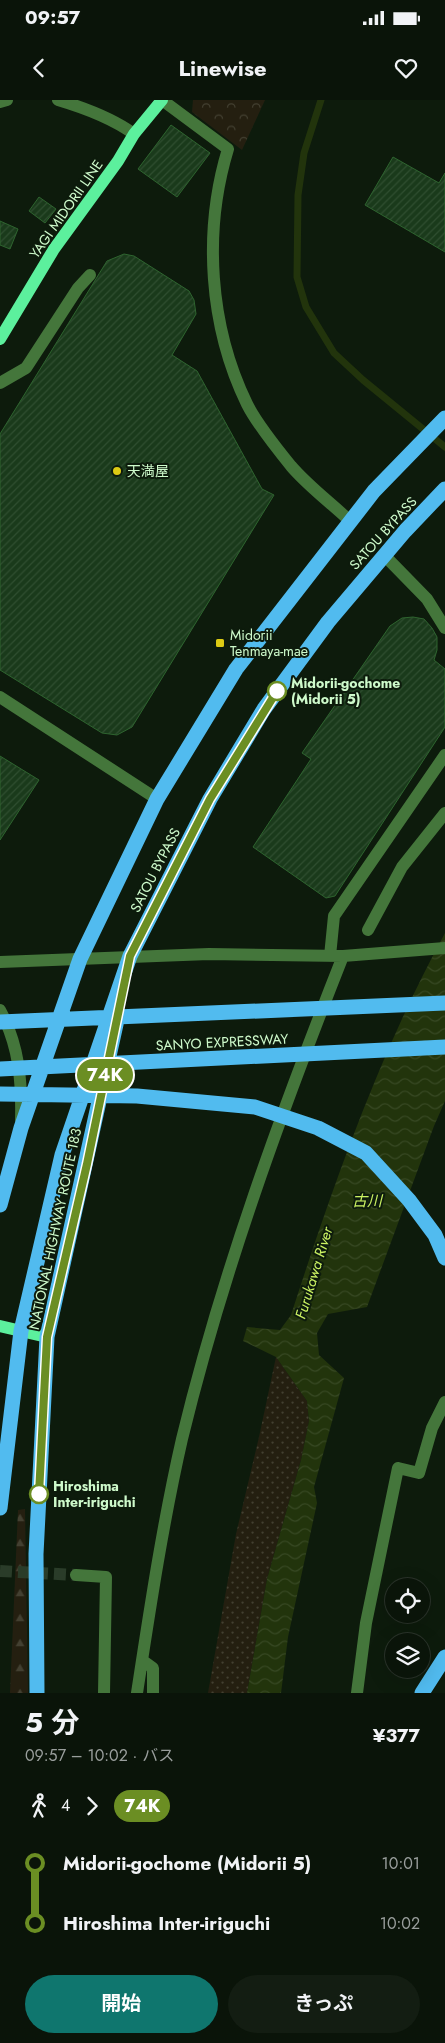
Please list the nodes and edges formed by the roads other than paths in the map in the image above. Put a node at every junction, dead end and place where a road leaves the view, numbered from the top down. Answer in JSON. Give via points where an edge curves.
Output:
{"nodes":[{"id":1,"x":7,"y":100,"type":"edge"},
{"id":2,"x":58,"y":100,"type":"edge"},
{"id":3,"x":162,"y":100,"type":"edge"},
{"id":4,"x":0,"y":102,"type":"edge"},
{"id":5,"x":134,"y":134,"type":"junction"},
{"id":6,"x":90,"y":275,"type":"dead end"},
{"id":7,"x":2,"y":332,"type":"edge"},
{"id":8,"x":0,"y":382,"type":"edge"},
{"id":9,"x":445,"y":418,"type":"edge"},
{"id":10,"x":445,"y":489,"type":"edge"},
{"id":11,"x":350,"y":521,"type":"junction"},
{"id":12,"x":384,"y":555,"type":"junction"},
{"id":13,"x":445,"y":628,"type":"edge"},
{"id":14,"x":0,"y":697,"type":"edge"},
{"id":15,"x":445,"y":755,"type":"edge"},
{"id":16,"x":157,"y":799,"type":"junction"},
{"id":17,"x":445,"y":813,"type":"edge"},
{"id":18,"x":368,"y":930,"type":"dead end"},
{"id":19,"x":445,"y":948,"type":"edge"},
{"id":20,"x":130,"y":956,"type":"junction"},
{"id":21,"x":337,"y":956,"type":"junction"},
{"id":22,"x":80,"y":959,"type":"junction"},
{"id":23,"x":0,"y":962,"type":"edge"},
{"id":24,"x":445,"y":995,"type":"edge"},
{"id":25,"x":445,"y":1003,"type":"edge"},
{"id":26,"x":275,"y":1009,"type":"junction"},
{"id":27,"x":0,"y":1010,"type":"edge"},
{"id":28,"x":0,"y":1022,"type":"edge"},
{"id":29,"x":445,"y":1047,"type":"edge"},
{"id":30,"x":0,"y":1069,"type":"edge"},
{"id":31,"x":0,"y":1094,"type":"edge"},
{"id":32,"x":21,"y":1128,"type":"junction"},
{"id":33,"x":0,"y":1205,"type":"edge"},
{"id":34,"x":445,"y":1258,"type":"edge"},
{"id":35,"x":0,"y":1326,"type":"edge"},
{"id":36,"x":21,"y":1331,"type":"junction"},
{"id":37,"x":47,"y":1337,"type":"junction"},
{"id":38,"x":445,"y":1402,"type":"edge"},
{"id":39,"x":0,"y":1508,"type":"edge"},
{"id":40,"x":76,"y":1575,"type":"tunnel mouth"},
{"id":41,"x":445,"y":1657,"type":"edge"},
{"id":42,"x":142,"y":1660,"type":"junction"},
{"id":43,"x":445,"y":1672,"type":"edge"},
{"id":44,"x":37,"y":1693,"type":"edge"},
{"id":45,"x":104,"y":1693,"type":"edge"},
{"id":46,"x":137,"y":1693,"type":"edge"},
{"id":47,"x":154,"y":1693,"type":"edge"},
{"id":48,"x":357,"y":1693,"type":"edge"},
{"id":49,"x":422,"y":1693,"type":"edge"},
{"id":50,"x":435,"y":1693,"type":"edge"}],
"edges":[{"from":1,"to":4,"type":"street"},
{"from":2,"to":5,"type":"street","via":[[104,117]]},
{"from":3,"to":5,"type":"main road","name":"YAGI MIDORII LINE"},
{"from":3,"to":11,"type":"street","via":[[228,149],[219,178],[212,235],[216,296],[228,356],[248,406],[292,467]]},
{"from":5,"to":7,"type":"main road","name":"YAGI MIDORII LINE","via":[[54,249]]},
{"from":6,"to":8,"type":"street","via":[[78,288],[26,368]]},
{"from":9,"to":11,"type":"highway","name":"SATOU BYPASS","via":[[374,491]]},
{"from":10,"to":12,"type":"highway","name":"SATOU BYPASS"},
{"from":11,"to":16,"type":"highway","name":"SATOU BYPASS","via":[[236,669]]},
{"from":12,"to":13,"type":"street","via":[[427,599]]},
{"from":12,"to":20,"type":"highway","name":"SATOU BYPASS","via":[[328,622],[264,709],[210,799]]},
{"from":14,"to":16,"type":"street"},
{"from":15,"to":21,"type":"street","via":[[334,916]]},
{"from":16,"to":22,"type":"highway","name":"SATOU BYPASS"},
{"from":17,"to":18,"type":"street","via":[[402,867]]},
{"from":19,"to":21,"type":"street"},
{"from":20,"to":21,"type":"street"},
{"from":20,"to":22,"type":"street"},
{"from":20,"to":36,"type":"highway","name":"SATOU BYPASS","via":[[62,1155]]},
{"from":20,"to":37,"type":"highway","name":"NATIONAL HIGHWAY ROUTE 183"},
{"from":21,"to":42,"type":"street","via":[[234,1253],[182,1439]]},
{"from":22,"to":23,"type":"street"},
{"from":22,"to":32,"type":"highway","name":"SATOU BYPASS"},
{"from":24,"to":26,"type":"highway"},
{"from":25,"to":26,"type":"highway"},
{"from":26,"to":28,"type":"highway"},
{"from":27,"to":32,"type":"street","via":[[12,1034],[18,1059],[22,1087]]},
{"from":29,"to":30,"type":"highway","name":"SANYO EXPRESSWAY"},
{"from":31,"to":34,"type":"highway","via":[[137,1096],[255,1107],[318,1128],[366,1153],[435,1234]]},
{"from":32,"to":33,"type":"highway","name":"SATOU BYPASS"},
{"from":35,"to":36,"type":"main road"},
{"from":36,"to":37,"type":"main road"},
{"from":36,"to":39,"type":"highway","name":"SATOU BYPASS"},
{"from":37,"to":44,"type":"highway","name":"NATIONAL HIGHWAY ROUTE 183","via":[[36,1554]]},
{"from":38,"to":48,"type":"street","via":[[432,1428],[419,1473],[398,1468],[366,1623]]},
{"from":40,"to":45,"type":"street","via":[[106,1577]]},
{"from":41,"to":49,"type":"highway"},
{"from":42,"to":46,"type":"street"},
{"from":42,"to":47,"type":"street","via":[[153,1668]]},
{"from":43,"to":50,"type":"highway"}]}
